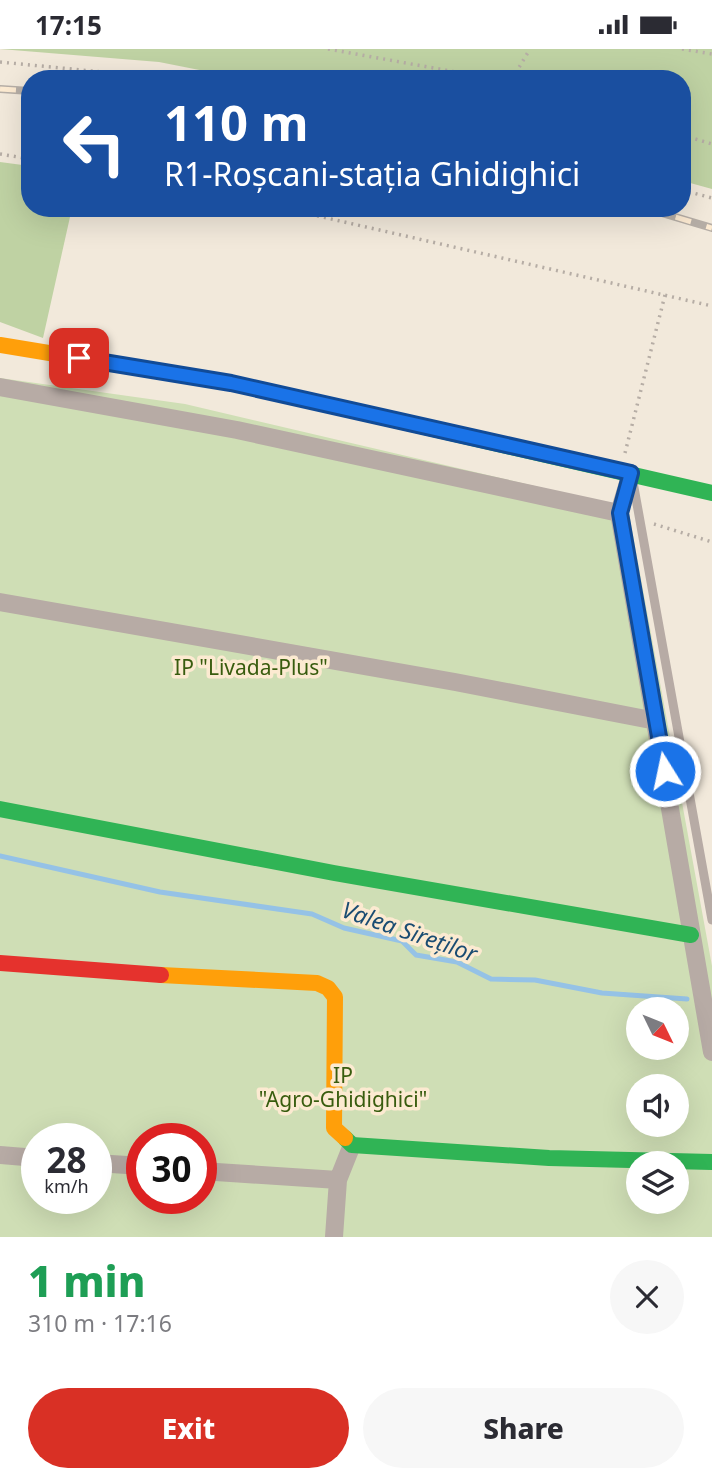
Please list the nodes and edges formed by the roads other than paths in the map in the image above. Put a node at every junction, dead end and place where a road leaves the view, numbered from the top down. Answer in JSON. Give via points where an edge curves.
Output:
{"nodes":[{"id":1,"x":0,"y":345,"type":"edge"},
{"id":2,"x":0,"y":387,"type":"edge"},
{"id":3,"x":626,"y":472,"type":"junction"},
{"id":4,"x":712,"y":493,"type":"edge"},
{"id":5,"x":620,"y":513,"type":"junction"},
{"id":6,"x":0,"y":602,"type":"edge"},
{"id":7,"x":656,"y":721,"type":"junction"},
{"id":8,"x":0,"y":809,"type":"edge"},
{"id":9,"x":712,"y":920,"type":"edge"},
{"id":10,"x":691,"y":935,"type":"junction"},
{"id":11,"x":0,"y":963,"type":"edge"},
{"id":12,"x":712,"y":1052,"type":"edge"},
{"id":13,"x":352,"y":1145,"type":"junction"},
{"id":14,"x":0,"y":1155,"type":"edge"},
{"id":15,"x":21,"y":1157,"type":"edge"},
{"id":16,"x":712,"y":1162,"type":"edge"},
{"id":17,"x":217,"y":1172,"type":"edge"},
{"id":18,"x":338,"y":1180,"type":"junction"},
{"id":19,"x":334,"y":1237,"type":"edge"}],
"edges":[{"from":1,"to":3,"type":"street","via":[[231,383]]},
{"from":2,"to":5,"type":"street","via":[[289,441]]},
{"from":3,"to":4,"type":"street"},
{"from":3,"to":5,"type":"street"},
{"from":3,"to":9,"type":"lane","via":[[640,520]]},
{"from":5,"to":7,"type":"street"},
{"from":6,"to":7,"type":"street"},
{"from":7,"to":10,"type":"street"},
{"from":8,"to":10,"type":"street"},
{"from":10,"to":12,"type":"street"},
{"from":11,"to":13,"type":"street","via":[[317,983],[328,988],[335,997],[334,1128]]},
{"from":13,"to":16,"type":"street","via":[[549,1158]]},
{"from":13,"to":18,"type":"street"},
{"from":14,"to":15,"type":"street"},
{"from":17,"to":18,"type":"street"},
{"from":18,"to":19,"type":"street"}]}
